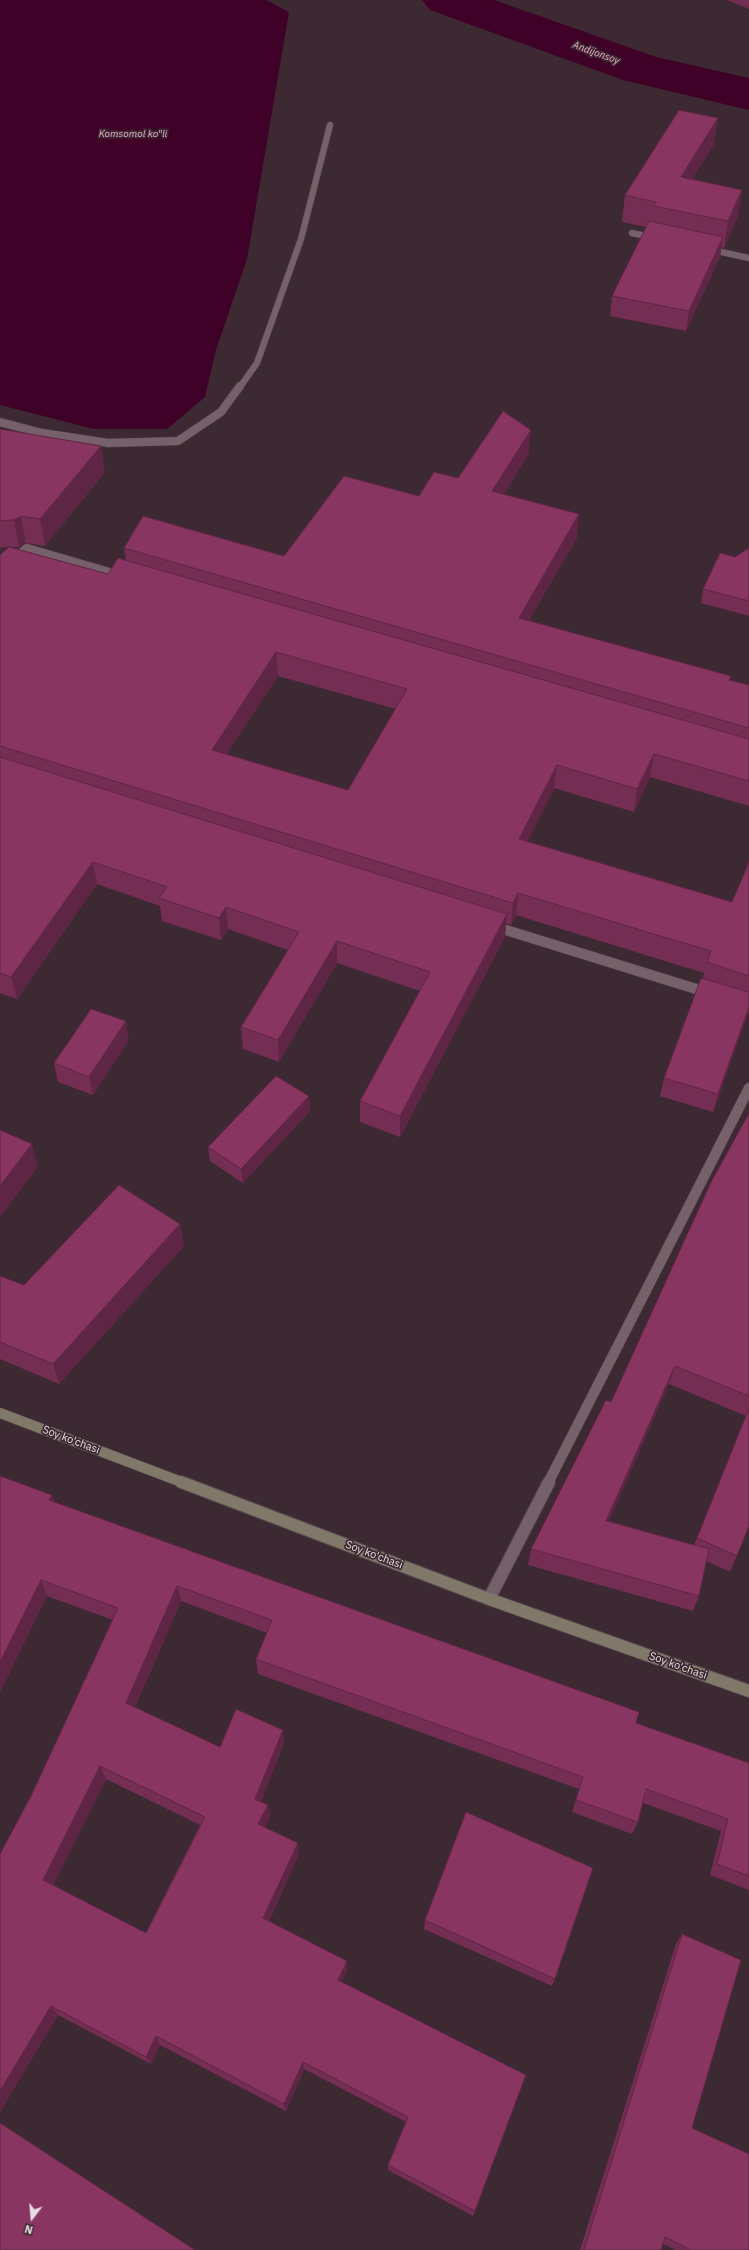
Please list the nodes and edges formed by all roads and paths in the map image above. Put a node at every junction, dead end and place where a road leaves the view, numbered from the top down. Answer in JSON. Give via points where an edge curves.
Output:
{"nodes":[{"id":1,"x":330,"y":125,"type":"dead end"},
{"id":2,"x":632,"y":233,"type":"dead end"},
{"id":3,"x":661,"y":239,"type":"edge"},
{"id":4,"x":698,"y":247,"type":"edge"},
{"id":5,"x":749,"y":258,"type":"edge"},
{"id":6,"x":0,"y":422,"type":"edge"},
{"id":7,"x":0,"y":569,"type":"edge"},
{"id":8,"x":135,"y":579,"type":"edge"},
{"id":9,"x":484,"y":923,"type":"edge"},
{"id":10,"x":719,"y":996,"type":"edge"},
{"id":11,"x":749,"y":1088,"type":"edge"},
{"id":12,"x":0,"y":1413,"type":"edge"},
{"id":13,"x":490,"y":1599,"type":"junction"},
{"id":14,"x":749,"y":1691,"type":"edge"}],
"edges":[{"from":1,"to":6,"type":"street","via":[[301,239],[257,363],[221,412],[178,441],[108,443],[42,433]]},
{"from":2,"to":3,"type":"street"},
{"from":4,"to":5,"type":"street"},
{"from":7,"to":8,"type":"street","via":[[27,548]]},
{"from":9,"to":10,"type":"street"},
{"from":11,"to":13,"type":"street"},
{"from":12,"to":13,"type":"main road","name":"Soy ko'chasi"},
{"from":13,"to":14,"type":"main road","name":"Soy ko'chasi"}]}
